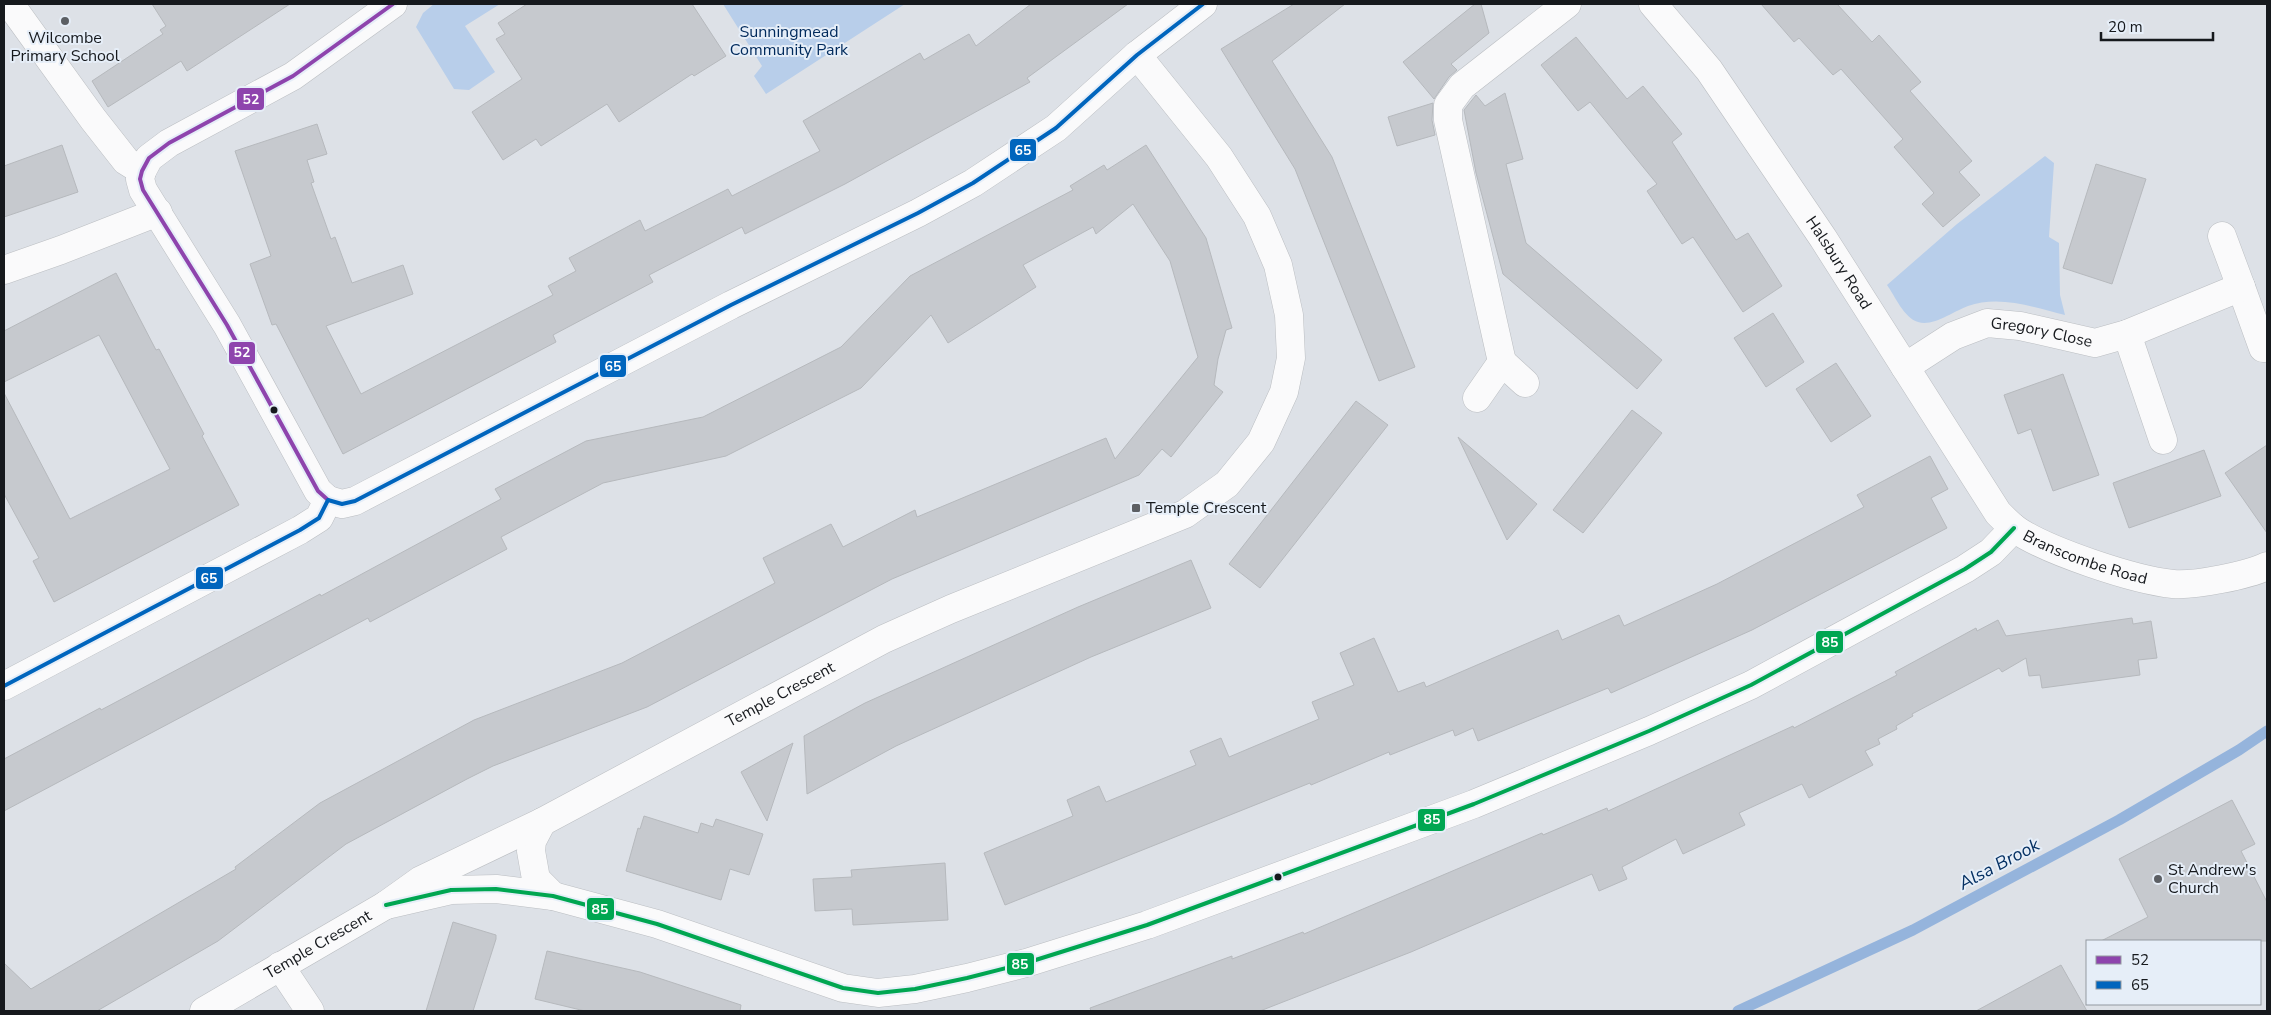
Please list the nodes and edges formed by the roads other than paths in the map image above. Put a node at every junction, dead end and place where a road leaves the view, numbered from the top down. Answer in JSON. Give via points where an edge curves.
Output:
{"nodes":[{"id":1,"x":10,"y":4,"type":"edge"},
{"id":2,"x":393,"y":4,"type":"edge"},
{"id":3,"x":1203,"y":4,"type":"edge"},
{"id":4,"x":1567,"y":4,"type":"edge"},
{"id":5,"x":1653,"y":4,"type":"edge"},
{"id":6,"x":1138,"y":55,"type":"junction"},
{"id":7,"x":142,"y":171,"type":"junction"},
{"id":8,"x":158,"y":212,"type":"junction"},
{"id":9,"x":2222,"y":236,"type":"dead end"},
{"id":10,"x":4,"y":270,"type":"edge"},
{"id":11,"x":2241,"y":288,"type":"junction"},
{"id":12,"x":2127,"y":334,"type":"junction"},
{"id":13,"x":2263,"y":348,"type":"dead end"},
{"id":14,"x":1502,"y":362,"type":"junction"},
{"id":15,"x":1904,"y":367,"type":"junction"},
{"id":16,"x":1525,"y":383,"type":"dead end"},
{"id":17,"x":1477,"y":398,"type":"dead end"},
{"id":18,"x":2163,"y":440,"type":"dead end"},
{"id":19,"x":328,"y":500,"type":"junction"},
{"id":20,"x":2014,"y":528,"type":"junction"},
{"id":21,"x":2265,"y":568,"type":"edge"},
{"id":22,"x":4,"y":686,"type":"edge"},
{"id":23,"x":542,"y":822,"type":"junction"},
{"id":24,"x":553,"y":896,"type":"junction"},
{"id":25,"x":386,"y":905,"type":"junction"},
{"id":26,"x":280,"y":966,"type":"junction"},
{"id":27,"x":204,"y":1011,"type":"edge"},
{"id":28,"x":310,"y":1011,"type":"edge"}],
"edges":[{"from":1,"to":7,"type":"street","via":[[98,126],[126,161]]},
{"from":2,"to":7,"type":"street","via":[[292,76],[168,143],[149,158]]},
{"from":3,"to":6,"type":"street"},
{"from":4,"to":14,"type":"street","via":[[1462,86],[1448,105],[1448,120]]},
{"from":5,"to":15,"type":"street","name":"Halsbury Road","via":[[1709,70],[1823,238]]},
{"from":6,"to":19,"type":"street","via":[[1056,128],[965,187],[918,213],[730,305],[355,501],[342,504]]},
{"from":6,"to":23,"type":"street","name":"Temple Crescent","via":[[1219,157],[1257,216],[1278,265],[1289,315],[1291,358],[1284,392],[1261,442],[1227,484],[1184,514],[884,639]]},
{"from":7,"to":8,"type":"street","via":[[143,190]]},
{"from":8,"to":10,"type":"street"},
{"from":8,"to":19,"type":"street","via":[[227,325],[318,491]]},
{"from":9,"to":11,"type":"street"},
{"from":11,"to":12,"type":"street","name":"Gregory Close"},
{"from":11,"to":13,"type":"street"},
{"from":12,"to":15,"type":"street","name":"Gregory Close","via":[[2095,343],[2020,326],[1987,323],[1953,336]]},
{"from":12,"to":18,"type":"street"},
{"from":14,"to":16,"type":"street"},
{"from":14,"to":17,"type":"street"},
{"from":15,"to":20,"type":"street","name":"Halsbury Road","via":[[1998,513]]},
{"from":19,"to":22,"type":"street","via":[[319,518],[300,530]]},
{"from":20,"to":21,"type":"street","name":"Branscombe Road","via":[[2036,541],[2077,557],[2174,584],[2229,578]]},
{"from":20,"to":24,"type":"street","name":"Branscombe Road","via":[[1990,552],[1965,569],[1751,685],[1649,731],[1465,808],[1147,925],[967,978],[915,989],[878,992],[843,988],[657,924]]},
{"from":23,"to":24,"type":"street","via":[[532,841],[531,851],[536,879]]},
{"from":23,"to":25,"type":"street","name":"Temple Crescent","via":[[421,880]]},
{"from":24,"to":25,"type":"street","name":"Branscombe Road","via":[[496,889],[452,890]]},
{"from":25,"to":26,"type":"street","name":"Temple Crescent"},
{"from":26,"to":27,"type":"street","name":"Temple Crescent"},
{"from":26,"to":28,"type":"street"}]}
